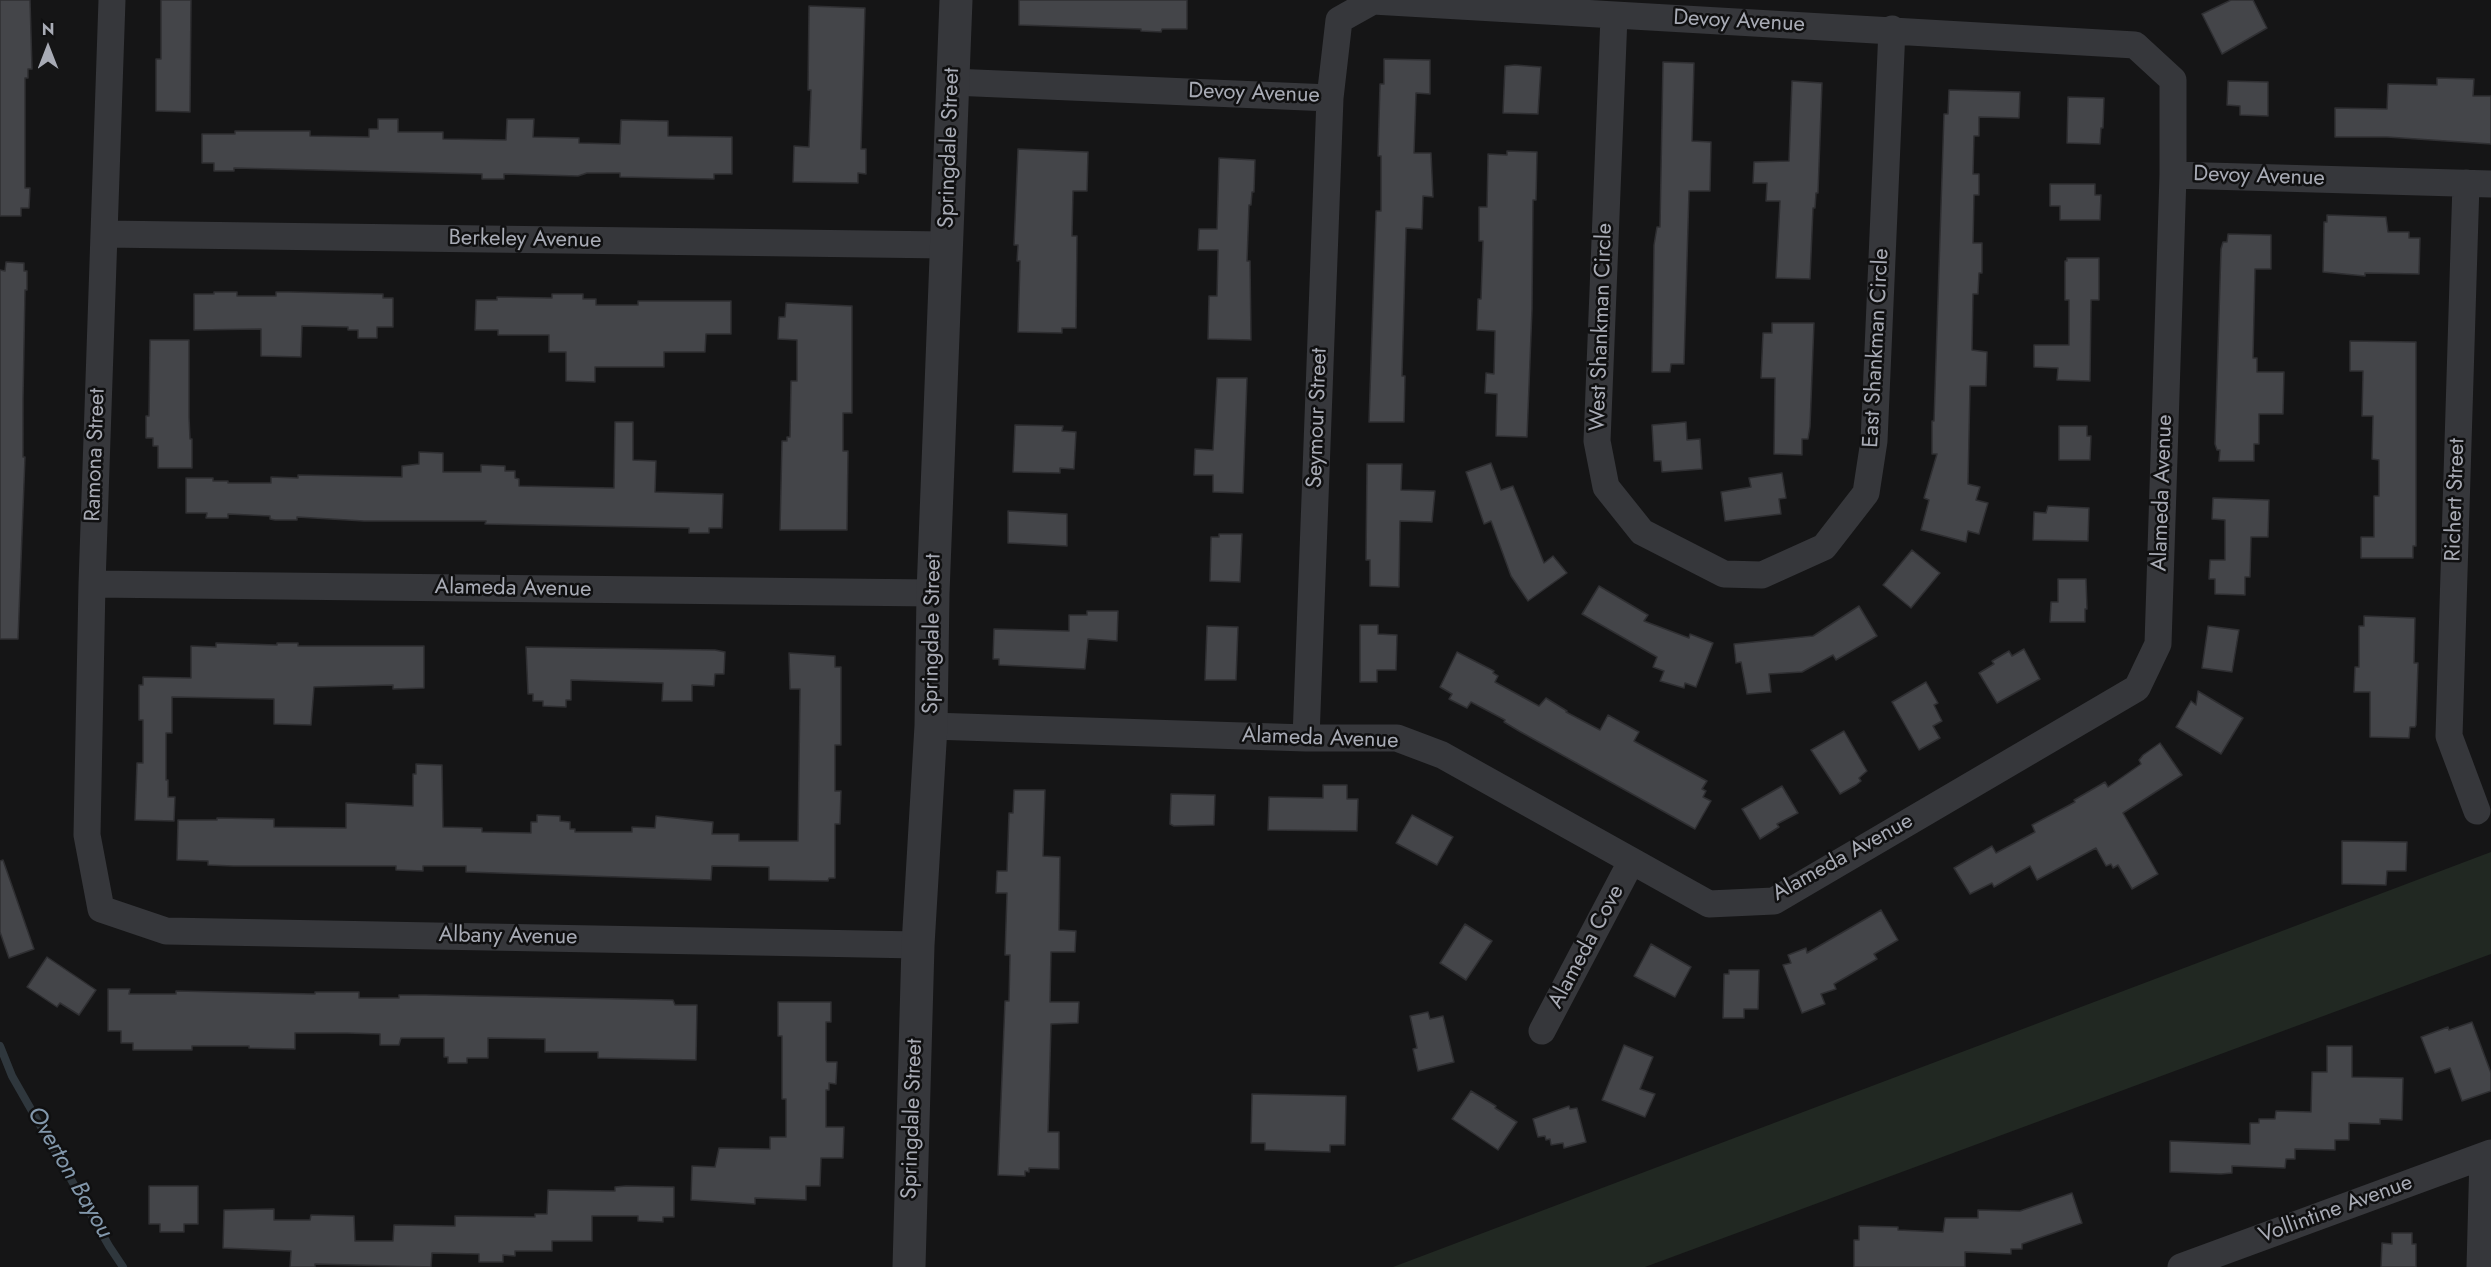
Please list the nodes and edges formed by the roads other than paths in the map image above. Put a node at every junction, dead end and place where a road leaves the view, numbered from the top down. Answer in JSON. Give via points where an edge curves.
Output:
{"nodes":[{"id":1,"x":112,"y":0,"type":"edge"},
{"id":2,"x":956,"y":0,"type":"edge"},
{"id":3,"x":1614,"y":16,"type":"junction"},
{"id":4,"x":1892,"y":29,"type":"junction"},
{"id":5,"x":952,"y":82,"type":"junction"},
{"id":6,"x":1330,"y":98,"type":"junction"},
{"id":7,"x":2173,"y":175,"type":"junction"},
{"id":8,"x":2479,"y":184,"type":"edge"},
{"id":9,"x":104,"y":234,"type":"junction"},
{"id":10,"x":946,"y":245,"type":"junction"},
{"id":11,"x":1724,"y":574,"type":"joint"},
{"id":12,"x":92,"y":584,"type":"junction"},
{"id":13,"x":933,"y":593,"type":"junction"},
{"id":14,"x":931,"y":726,"type":"junction"},
{"id":15,"x":1306,"y":738,"type":"junction"},
{"id":16,"x":2477,"y":812,"type":"dead end"},
{"id":17,"x":1631,"y":862,"type":"junction"},
{"id":18,"x":101,"y":909,"type":"joint"},
{"id":19,"x":918,"y":945,"type":"junction"},
{"id":20,"x":1542,"y":1031,"type":"dead end"},
{"id":21,"x":2487,"y":1154,"type":"edge"},
{"id":22,"x":909,"y":1267,"type":"edge"},
{"id":23,"x":2181,"y":1267,"type":"edge"},
{"id":24,"x":2480,"y":1267,"type":"edge"}],
"edges":[{"from":1,"to":9,"type":"street","name":"Ramona Street"},
{"from":2,"to":5,"type":"street","name":"Springdale Street"},
{"from":3,"to":4,"type":"street","name":"Devoy Avenue"},
{"from":3,"to":6,"type":"street","name":"Devoy Avenue","via":[[1373,2],[1339,20]]},
{"from":3,"to":11,"type":"street","name":"West Shankman Circle","via":[[1597,441],[1606,487],[1642,532]]},
{"from":4,"to":7,"type":"street","name":"Devoy Avenue","via":[[2135,45],[2173,80]]},
{"from":4,"to":11,"type":"street","name":"East Shankman Circle","via":[[1874,441],[1866,493],[1824,547],[1762,575]]},
{"from":5,"to":6,"type":"street","name":"Devoy Avenue"},
{"from":5,"to":10,"type":"street","name":"Springdale Street"},
{"from":6,"to":15,"type":"street","name":"Seymour Street"},
{"from":7,"to":8,"type":"street","name":"Devoy Avenue"},
{"from":7,"to":17,"type":"street","name":"Alameda Avenue","via":[[2158,644],[2137,688],[1774,901],[1709,904]]},
{"from":8,"to":16,"type":"street","name":"Richert Street","via":[[2449,736]]},
{"from":9,"to":10,"type":"street","name":"Berkeley Avenue"},
{"from":9,"to":12,"type":"street","name":"Ramona Street"},
{"from":10,"to":13,"type":"street","name":"Springdale Street"},
{"from":12,"to":13,"type":"street","name":"Alameda Avenue"},
{"from":12,"to":18,"type":"street","name":"Ramona Street","via":[[87,835]]},
{"from":13,"to":14,"type":"street","name":"Springdale Street"},
{"from":14,"to":15,"type":"street","name":"Alameda Avenue"},
{"from":14,"to":19,"type":"street","name":"Springdale Street"},
{"from":15,"to":17,"type":"street","name":"Alameda Avenue","via":[[1397,738],[1431,751]]},
{"from":17,"to":20,"type":"street","name":"Alameda Cove"},
{"from":18,"to":19,"type":"street","name":"Albany Avenue","via":[[166,931]]},
{"from":19,"to":22,"type":"street","name":"Springdale Street"},
{"from":21,"to":23,"type":"street","name":"Vollintine Avenue"},
{"from":21,"to":24,"type":"street"}]}
